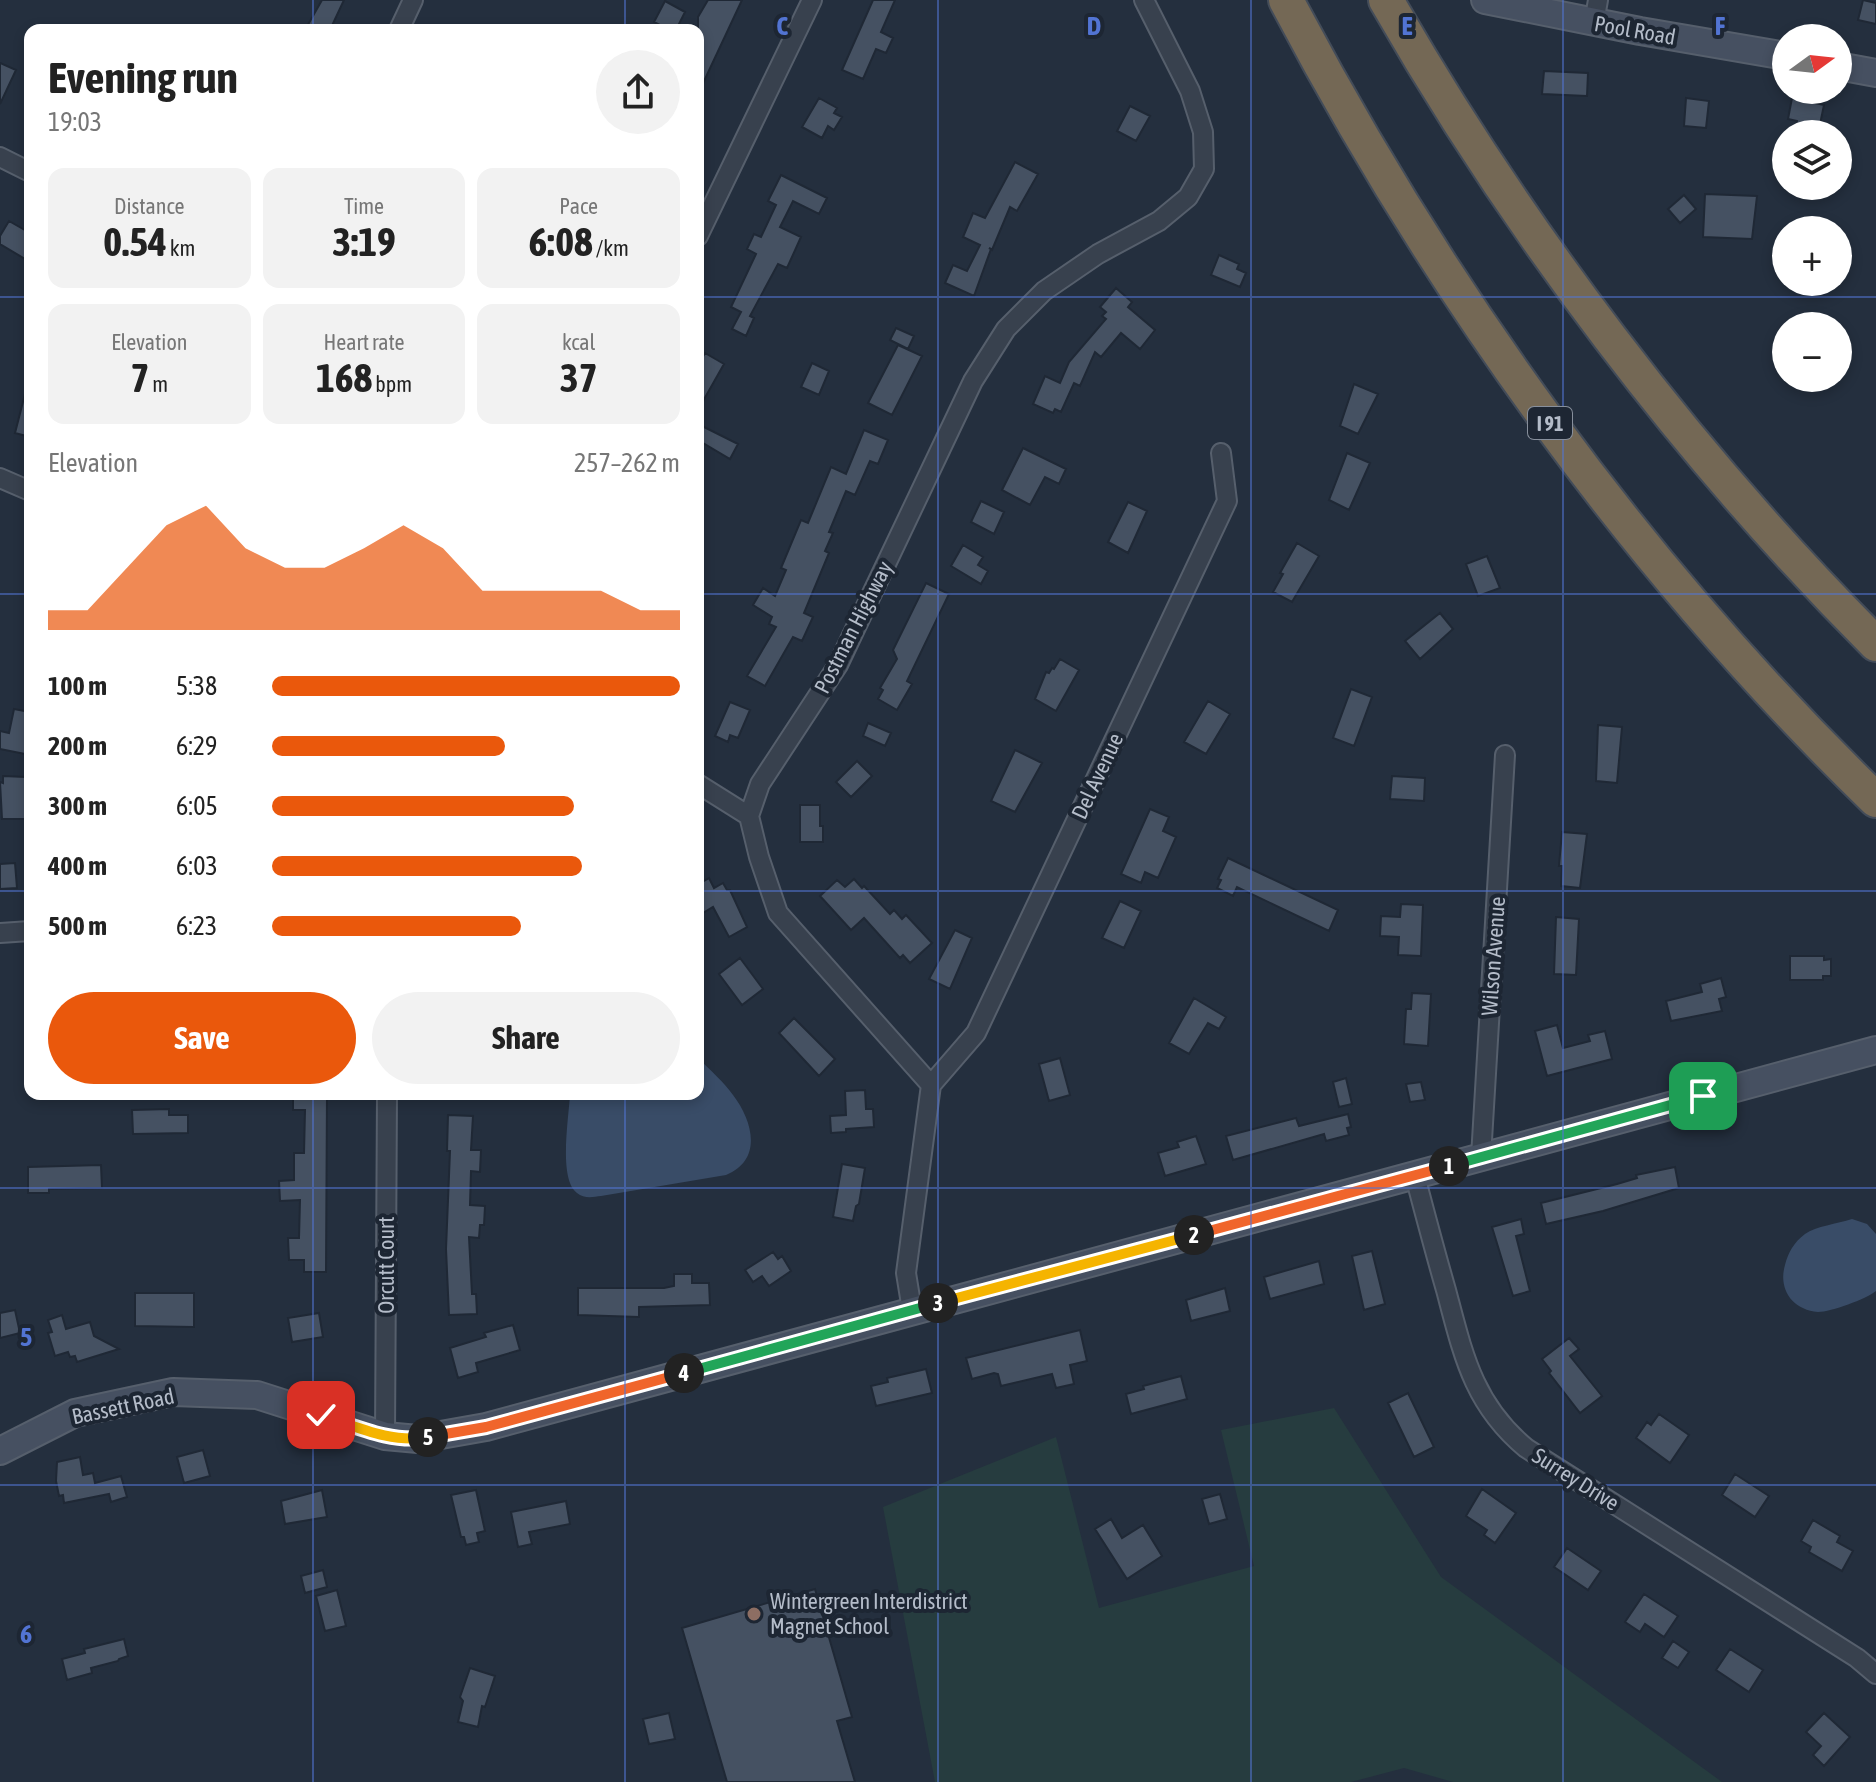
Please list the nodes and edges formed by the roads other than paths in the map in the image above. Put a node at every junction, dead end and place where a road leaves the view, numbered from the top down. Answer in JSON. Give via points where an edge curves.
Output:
{"nodes":[{"id":1,"x":413,"y":0,"type":"edge"},
{"id":2,"x":812,"y":0,"type":"edge"},
{"id":3,"x":1144,"y":0,"type":"edge"},
{"id":4,"x":1286,"y":0,"type":"edge"},
{"id":5,"x":1386,"y":0,"type":"edge"},
{"id":6,"x":1485,"y":0,"type":"edge"},
{"id":7,"x":1596,"y":11,"type":"edge"},
{"id":8,"x":402,"y":24,"type":"edge"},
{"id":9,"x":1772,"y":53,"type":"edge"},
{"id":10,"x":1852,"y":69,"type":"edge"},
{"id":11,"x":1876,"y":73,"type":"edge"},
{"id":12,"x":0,"y":157,"type":"edge"},
{"id":13,"x":24,"y":169,"type":"edge"},
{"id":14,"x":704,"y":224,"type":"edge"},
{"id":15,"x":1221,"y":453,"type":"dead end"},
{"id":16,"x":0,"y":478,"type":"edge"},
{"id":17,"x":24,"y":488,"type":"edge"},
{"id":18,"x":1876,"y":644,"type":"edge"},
{"id":19,"x":1505,"y":755,"type":"dead end"},
{"id":20,"x":704,"y":788,"type":"edge"},
{"id":21,"x":1876,"y":800,"type":"edge"},
{"id":22,"x":749,"y":816,"type":"junction"},
{"id":23,"x":24,"y":931,"type":"edge"},
{"id":24,"x":0,"y":933,"type":"edge"},
{"id":25,"x":1876,"y":1050,"type":"edge"},
{"id":26,"x":931,"y":1085,"type":"junction"},
{"id":27,"x":387,"y":1100,"type":"edge"},
{"id":28,"x":1481,"y":1157,"type":"junction"},
{"id":29,"x":1415,"y":1176,"type":"junction"},
{"id":30,"x":912,"y":1310,"type":"junction"},
{"id":31,"x":385,"y":1436,"type":"junction"},
{"id":32,"x":0,"y":1451,"type":"edge"},
{"id":33,"x":1876,"y":1674,"type":"edge"}],
"edges":[{"from":1,"to":8,"type":"street"},
{"from":2,"to":14,"type":"street"},
{"from":3,"to":22,"type":"street","name":"Postman Highway","via":[[1190,91],[1203,132],[1204,169],[1188,197],[1159,221],[1044,291],[1006,329],[973,381],[838,665],[760,784]]},
{"from":4,"to":21,"type":"highway","number":"I 91","via":[[1425,239],[1560,437],[1716,629]]},
{"from":5,"to":18,"type":"highway","via":[[1506,189],[1624,354],[1756,514]]},
{"from":6,"to":7,"type":"street","name":"Pool Road"},
{"from":7,"to":9,"type":"street","name":"Pool Road"},
{"from":10,"to":11,"type":"street"},
{"from":12,"to":13,"type":"street"},
{"from":15,"to":26,"type":"street","name":"Del Avenue","via":[[1227,501],[976,1033]]},
{"from":16,"to":17,"type":"street"},
{"from":19,"to":28,"type":"street","name":"Wilson Avenue"},
{"from":20,"to":22,"type":"street"},
{"from":22,"to":26,"type":"street","via":[[778,913]]},
{"from":23,"to":24,"type":"street"},
{"from":25,"to":28,"type":"street","name":"Bassett Road"},
{"from":26,"to":30,"type":"street","via":[[906,1273]]},
{"from":27,"to":31,"type":"street","name":"Orcutt Court"},
{"from":28,"to":29,"type":"street","name":"Bassett Road"},
{"from":29,"to":30,"type":"street","name":"Bassett Road"},
{"from":29,"to":33,"type":"street","name":"Surrey Drive","via":[[1465,1362],[1497,1421],[1526,1448]]},
{"from":30,"to":31,"type":"street","name":"Bassett Road","via":[[486,1427],[418,1439]]},
{"from":31,"to":32,"type":"street","name":"Bassett Road","via":[[257,1395],[173,1392],[75,1413]]}]}
